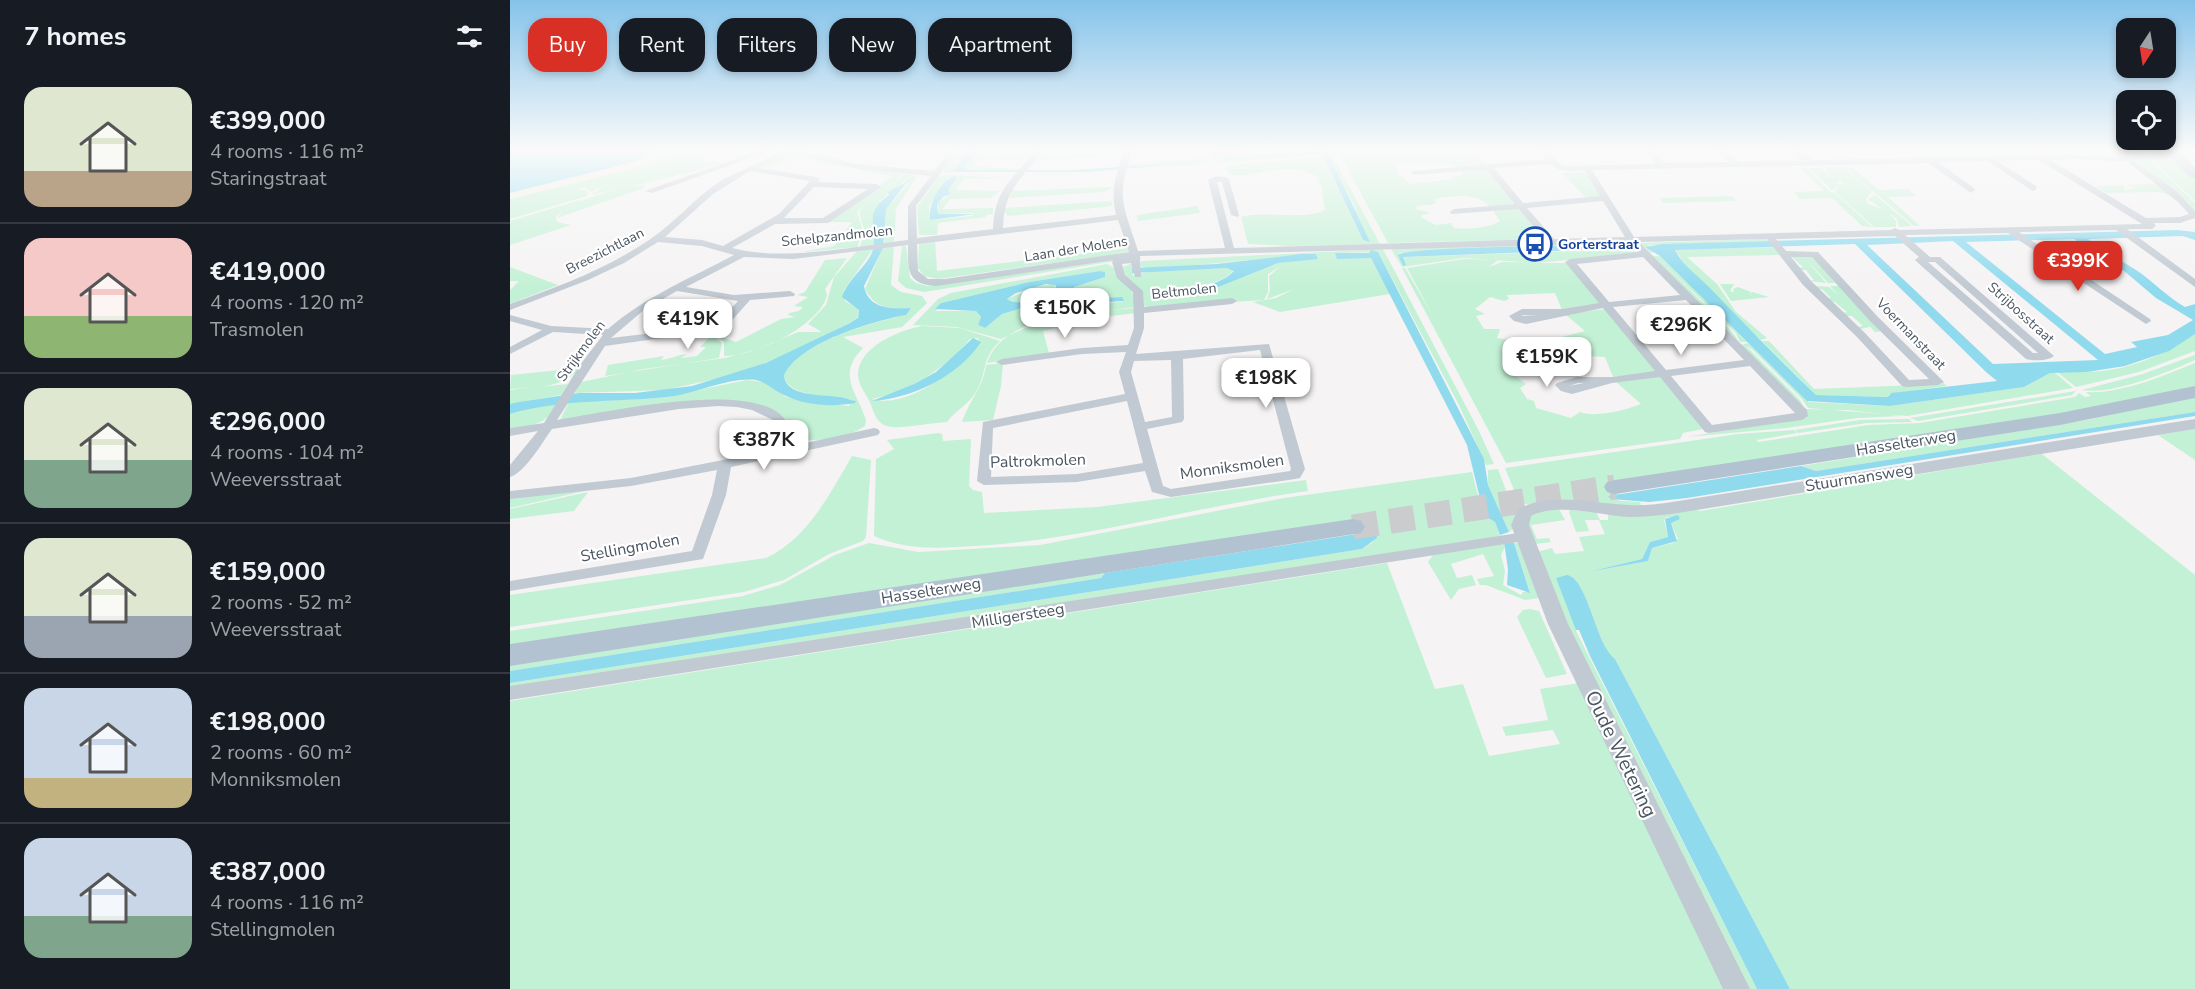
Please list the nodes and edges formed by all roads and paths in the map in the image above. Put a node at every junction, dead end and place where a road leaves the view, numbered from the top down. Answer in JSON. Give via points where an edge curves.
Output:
{"nodes":[{"id":1,"x":707,"y":195,"type":"edge"},
{"id":2,"x":802,"y":195,"type":"edge"},
{"id":3,"x":865,"y":195,"type":"edge"},
{"id":4,"x":921,"y":195,"type":"edge"},
{"id":5,"x":1003,"y":195,"type":"edge"},
{"id":6,"x":1117,"y":195,"type":"edge"},
{"id":7,"x":1216,"y":195,"type":"edge"},
{"id":8,"x":1230,"y":195,"type":"edge"},
{"id":9,"x":1513,"y":195,"type":"edge"},
{"id":10,"x":1604,"y":195,"type":"edge"},
{"id":11,"x":2102,"y":195,"type":"edge"},
{"id":12,"x":2173,"y":195,"type":"edge"},
{"id":13,"x":1606,"y":198,"type":"junction"},
{"id":14,"x":1521,"y":205,"type":"junction"},
{"id":15,"x":1454,"y":212,"type":"dead end"},
{"id":16,"x":1221,"y":215,"type":"junction"},
{"id":17,"x":1121,"y":217,"type":"junction"},
{"id":18,"x":775,"y":221,"type":"junction"},
{"id":19,"x":825,"y":221,"type":"junction"},
{"id":20,"x":2144,"y":221,"type":"junction"},
{"id":21,"x":2120,"y":228,"type":"junction"},
{"id":22,"x":818,"y":230,"type":"dead end"},
{"id":23,"x":998,"y":230,"type":"junction"},
{"id":24,"x":2012,"y":232,"type":"junction"},
{"id":25,"x":1901,"y":236,"type":"junction"},
{"id":26,"x":657,"y":239,"type":"junction"},
{"id":27,"x":1631,"y":240,"type":"junction"},
{"id":28,"x":912,"y":241,"type":"junction"},
{"id":29,"x":1551,"y":242,"type":"junction"},
{"id":30,"x":1776,"y":245,"type":"junction"},
{"id":31,"x":724,"y":249,"type":"junction"},
{"id":32,"x":1230,"y":250,"type":"junction"},
{"id":33,"x":742,"y":254,"type":"junction"},
{"id":34,"x":1645,"y":254,"type":"junction"},
{"id":35,"x":1135,"y":259,"type":"junction"},
{"id":36,"x":1927,"y":259,"type":"junction"},
{"id":37,"x":1138,"y":275,"type":"dead end"},
{"id":38,"x":2195,"y":284,"type":"edge"},
{"id":39,"x":676,"y":288,"type":"junction"},
{"id":40,"x":790,"y":294,"type":"dead end"},
{"id":41,"x":1689,"y":297,"type":"junction"},
{"id":42,"x":746,"y":298,"type":"junction"},
{"id":43,"x":1232,"y":301,"type":"dead end"},
{"id":44,"x":510,"y":307,"type":"edge"},
{"id":45,"x":1606,"y":307,"type":"junction"},
{"id":46,"x":1140,"y":310,"type":"junction"},
{"id":47,"x":1564,"y":312,"type":"dead end"},
{"id":48,"x":510,"y":318,"type":"edge"},
{"id":49,"x":2146,"y":321,"type":"dead end"},
{"id":50,"x":551,"y":330,"type":"junction"},
{"id":51,"x":611,"y":332,"type":"junction"},
{"id":52,"x":602,"y":343,"type":"junction"},
{"id":53,"x":510,"y":351,"type":"edge"},
{"id":54,"x":1130,"y":353,"type":"junction"},
{"id":55,"x":1177,"y":356,"type":"junction"},
{"id":56,"x":1002,"y":362,"type":"dead end"},
{"id":57,"x":1753,"y":362,"type":"junction"},
{"id":58,"x":1663,"y":374,"type":"junction"},
{"id":59,"x":1612,"y":380,"type":"dead end"},
{"id":60,"x":2195,"y":392,"type":"edge"},
{"id":61,"x":1130,"y":397,"type":"junction"},
{"id":62,"x":2195,"y":424,"type":"edge"},
{"id":63,"x":549,"y":425,"type":"junction"},
{"id":64,"x":1139,"y":427,"type":"junction"},
{"id":65,"x":510,"y":432,"type":"edge"},
{"id":66,"x":874,"y":432,"type":"dead end"},
{"id":67,"x":798,"y":448,"type":"junction"},
{"id":68,"x":725,"y":464,"type":"junction"},
{"id":69,"x":1150,"y":466,"type":"junction"},
{"id":70,"x":510,"y":473,"type":"edge"},
{"id":71,"x":1615,"y":487,"type":"tunnel mouth"},
{"id":72,"x":510,"y":495,"type":"edge"},
{"id":73,"x":1524,"y":513,"type":"joint"},
{"id":74,"x":1353,"y":527,"type":"tunnel mouth"},
{"id":75,"x":1525,"y":537,"type":"junction"},
{"id":76,"x":510,"y":586,"type":"edge"},
{"id":77,"x":510,"y":656,"type":"edge"},
{"id":78,"x":510,"y":693,"type":"edge"},
{"id":79,"x":1737,"y":989,"type":"edge"}],
"edges":[{"from":1,"to":26,"type":"street","name":"Breezichtlaan"},
{"from":2,"to":18,"type":"street"},
{"from":3,"to":19,"type":"street"},
{"from":4,"to":28,"type":"street","name":"Laan der Molens","via":[[912,208]]},
{"from":5,"to":23,"type":"street"},
{"from":6,"to":17,"type":"street"},
{"from":7,"to":16,"type":"street"},
{"from":8,"to":16,"type":"street","via":[[1235,214]]},
{"from":9,"to":14,"type":"street"},
{"from":10,"to":13,"type":"street"},
{"from":11,"to":20,"type":"street"},
{"from":12,"to":20,"type":"street","via":[[2193,214],[2191,217]]},
{"from":13,"to":14,"type":"street"},
{"from":13,"to":27,"type":"street"},
{"from":14,"to":15,"type":"street"},
{"from":14,"to":29,"type":"street"},
{"from":16,"to":32,"type":"street"},
{"from":17,"to":23,"type":"street","name":"Schelpzandmolen"},
{"from":17,"to":35,"type":"street"},
{"from":18,"to":19,"type":"street"},
{"from":18,"to":31,"type":"street"},
{"from":19,"to":22,"type":"street"},
{"from":20,"to":21,"type":"street","via":[[2152,226]]},
{"from":21,"to":24,"type":"street"},
{"from":21,"to":38,"type":"street"},
{"from":23,"to":28,"type":"street","name":"Schelpzandmolen"},
{"from":24,"to":25,"type":"street"},
{"from":24,"to":49,"type":"street"},
{"from":25,"to":30,"type":"street","via":[[1859,234]]},
{"from":25,"to":36,"type":"street","name":"Strijbosstraat"},
{"from":26,"to":31,"type":"street","name":"Schelpzandmolen"},
{"from":26,"to":44,"type":"street","name":"Breezichtlaan","via":[[596,273]]},
{"from":27,"to":29,"type":"street","name":"Laan der Molens"},
{"from":27,"to":30,"type":"street","name":"Laan der Molens"},
{"from":27,"to":34,"type":"street"},
{"from":28,"to":33,"type":"street","name":"Schelpzandmolen","via":[[793,256]]},
{"from":28,"to":35,"type":"street","name":"Laan der Molens","via":[[914,275],[936,283]]},
{"from":29,"to":32,"type":"street","name":"Laan der Molens"},
{"from":30,"to":30,"type":"street","name":"Voermanstraat","via":[[1809,285],[1906,384],[1938,382],[1815,254]]},
{"from":31,"to":33,"type":"street","name":"Schelpzandmolen"},
{"from":32,"to":35,"type":"street","name":"Laan der Molens"},
{"from":33,"to":39,"type":"street","name":"Strijkmolen"},
{"from":34,"to":41,"type":"street"},
{"from":34,"to":45,"type":"street","via":[[1570,262]]},
{"from":35,"to":37,"type":"street"},
{"from":35,"to":46,"type":"street","name":"Laan der Molens","via":[[1117,262],[1120,276],[1138,291]]},
{"from":36,"to":36,"type":"street","name":"Strijbosstraat","via":[[1920,260],[2030,357],[2048,356],[1937,259]]},
{"from":39,"to":42,"type":"street"},
{"from":39,"to":51,"type":"street","name":"Strijkmolen","via":[[633,313]]},
{"from":40,"to":42,"type":"street"},
{"from":41,"to":45,"type":"street"},
{"from":41,"to":57,"type":"street"},
{"from":42,"to":52,"type":"street","via":[[705,335],[662,335]]},
{"from":43,"to":46,"type":"street","name":"Beltmolen"},
{"from":45,"to":47,"type":"street"},
{"from":45,"to":58,"type":"street"},
{"from":46,"to":54,"type":"street","via":[[1139,328]]},
{"from":48,"to":50,"type":"street"},
{"from":50,"to":51,"type":"street"},
{"from":50,"to":53,"type":"street"},
{"from":51,"to":52,"type":"street","name":"Strijkmolen"},
{"from":52,"to":63,"type":"street","name":"Strijkmolen"},
{"from":54,"to":55,"type":"street","name":"Monniksmolen"},
{"from":54,"to":56,"type":"street","name":"Monniksmolen","via":[[1082,351]]},
{"from":54,"to":61,"type":"street","via":[[1125,372]]},
{"from":55,"to":64,"type":"street","via":[[1178,419]]},
{"from":55,"to":69,"type":"street","name":"Monniksmolen","via":[[1265,346],[1298,469],[1295,475],[1287,477],[1171,493],[1157,489]]},
{"from":57,"to":58,"type":"street"},
{"from":57,"to":58,"type":"street","via":[[1802,410],[1802,416],[1709,429]]},
{"from":58,"to":59,"type":"street"},
{"from":60,"to":71,"type":"main road","name":"Hasselterweg","via":[[2060,419]]},
{"from":61,"to":64,"type":"street"},
{"from":61,"to":69,"type":"street","name":"Paltrokmolen","via":[[987,425],[984,481],[1077,478]]},
{"from":62,"to":73,"type":"street","name":"Stuurmansweg","via":[[1672,508],[1632,511],[1549,506]]},
{"from":63,"to":65,"type":"street"},
{"from":63,"to":67,"type":"street","via":[[691,405],[742,405],[780,419]]},
{"from":63,"to":70,"type":"street","name":"Strijkmolen"},
{"from":64,"to":69,"type":"street"},
{"from":66,"to":67,"type":"street"},
{"from":67,"to":68,"type":"street"},
{"from":68,"to":72,"type":"street","via":[[621,483]]},
{"from":68,"to":76,"type":"street","name":"Stellingmolen","via":[[719,495],[698,555]]},
{"from":73,"to":75,"type":"street","name":"Oude Wetering","via":[[1520,522]]},
{"from":74,"to":77,"type":"main road","name":"Hasselterweg"},
{"from":75,"to":78,"type":"street","name":"Milligersteeg"},
{"from":75,"to":79,"type":"street","name":"Oude Wetering","via":[[1558,624]]}]}
